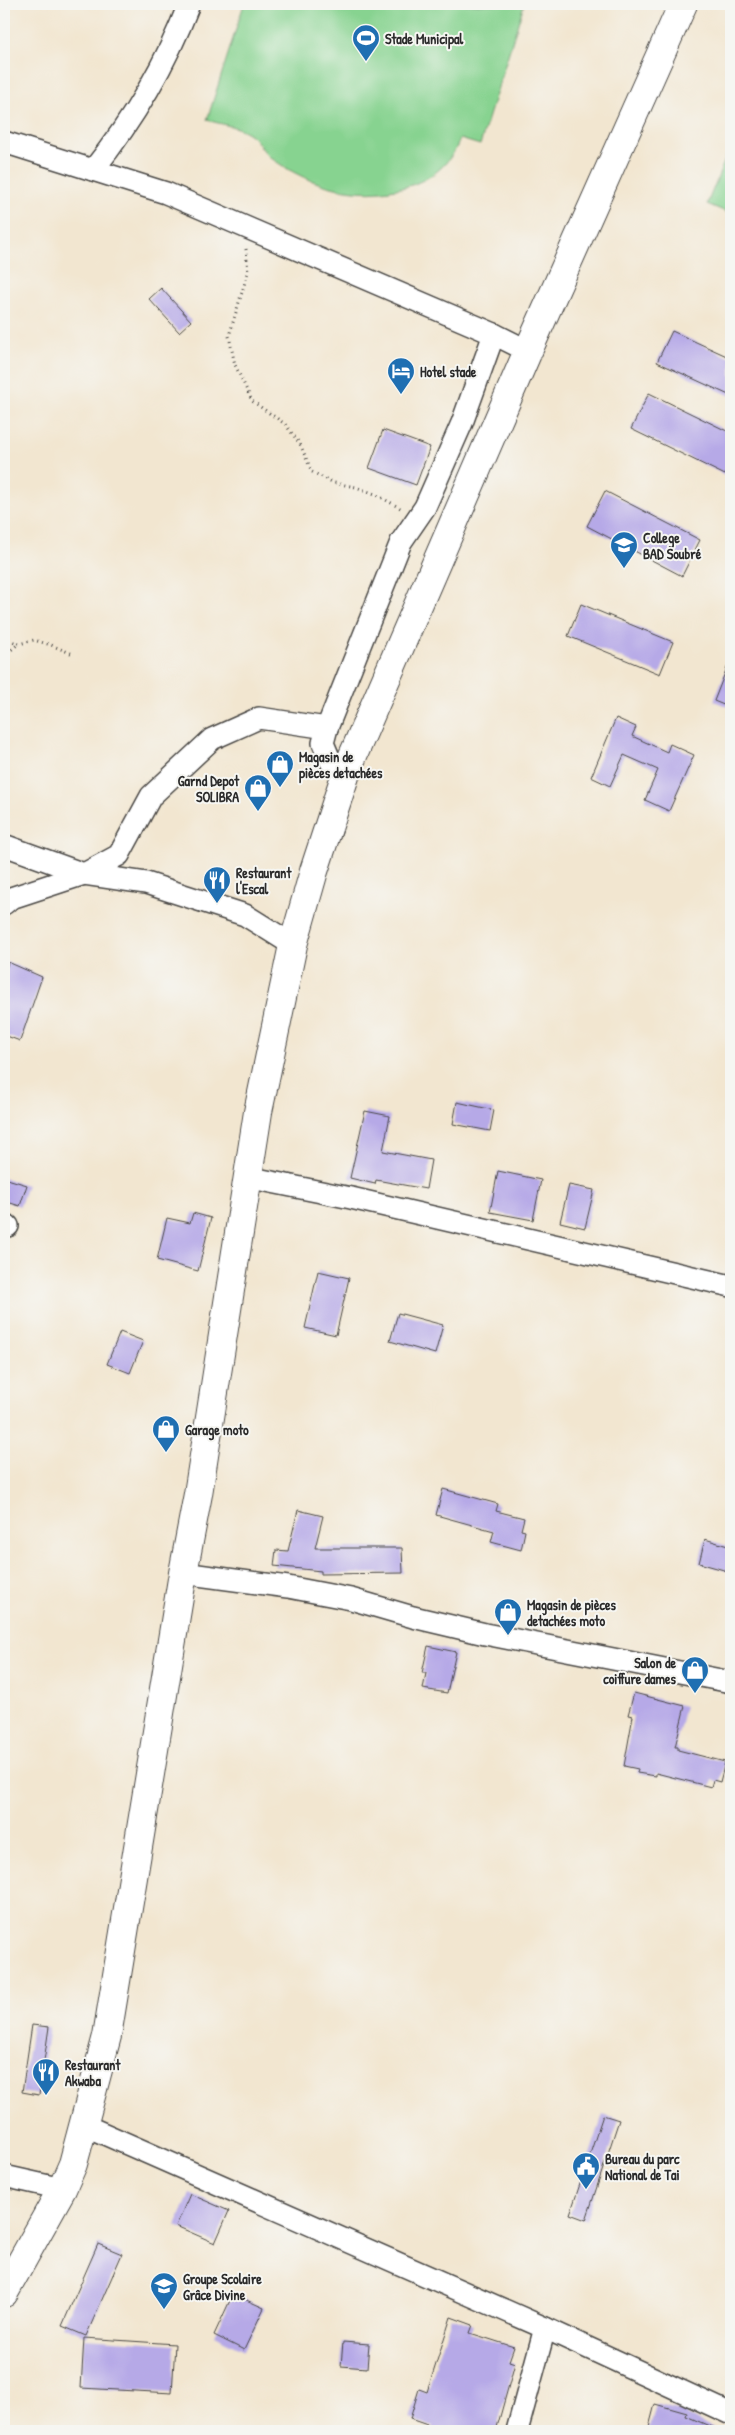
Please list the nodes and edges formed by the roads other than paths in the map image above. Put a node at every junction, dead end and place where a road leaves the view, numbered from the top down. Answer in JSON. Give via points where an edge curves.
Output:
{"nodes":[{"id":1,"x":189,"y":4,"type":"edge"},
{"id":2,"x":684,"y":4,"type":"edge"},
{"id":3,"x":4,"y":142,"type":"edge"},
{"id":4,"x":93,"y":170,"type":"junction"},
{"id":5,"x":494,"y":334,"type":"junction"},
{"id":6,"x":528,"y":351,"type":"junction"},
{"id":7,"x":327,"y":728,"type":"junction"},
{"id":8,"x":348,"y":768,"type":"junction"},
{"id":9,"x":4,"y":845,"type":"edge"},
{"id":10,"x":84,"y":874,"type":"junction"},
{"id":11,"x":4,"y":904,"type":"edge"},
{"id":12,"x":293,"y":945,"type":"junction"},
{"id":13,"x":247,"y":1177,"type":"junction"},
{"id":14,"x":731,"y":1286,"type":"edge"},
{"id":15,"x":183,"y":1573,"type":"junction"},
{"id":16,"x":731,"y":1682,"type":"edge"},
{"id":17,"x":84,"y":2125,"type":"junction"},
{"id":18,"x":4,"y":2176,"type":"edge"},
{"id":19,"x":62,"y":2189,"type":"junction"},
{"id":20,"x":4,"y":2293,"type":"edge"},
{"id":21,"x":545,"y":2328,"type":"junction"},
{"id":22,"x":731,"y":2414,"type":"edge"},
{"id":23,"x":517,"y":2431,"type":"edge"}],
"edges":[{"from":1,"to":4,"type":"street","via":[[177,36],[152,84]]},
{"from":2,"to":6,"type":"main road"},
{"from":3,"to":4,"type":"street"},
{"from":4,"to":5,"type":"street","via":[[166,193]]},
{"from":5,"to":6,"type":"street"},
{"from":5,"to":7,"type":"street","via":[[447,458],[425,507],[401,542]]},
{"from":6,"to":8,"type":"main road"},
{"from":7,"to":8,"type":"street","via":[[323,744],[331,762]]},
{"from":7,"to":10,"type":"street","via":[[259,718],[212,739],[151,796],[119,855]]},
{"from":8,"to":12,"type":"main road"},
{"from":9,"to":10,"type":"street"},
{"from":10,"to":11,"type":"street","via":[[11,898]]},
{"from":10,"to":12,"type":"street","via":[[146,883],[245,915]]},
{"from":12,"to":13,"type":"main road"},
{"from":13,"to":14,"type":"street"},
{"from":13,"to":15,"type":"main road"},
{"from":15,"to":16,"type":"street","via":[[352,1599],[484,1634]]},
{"from":15,"to":17,"type":"main road","via":[[123,1949],[107,2036]]},
{"from":17,"to":19,"type":"main road"},
{"from":17,"to":21,"type":"street"},
{"from":18,"to":19,"type":"street"},
{"from":19,"to":20,"type":"main road"},
{"from":21,"to":22,"type":"street"},
{"from":21,"to":23,"type":"street"}]}
